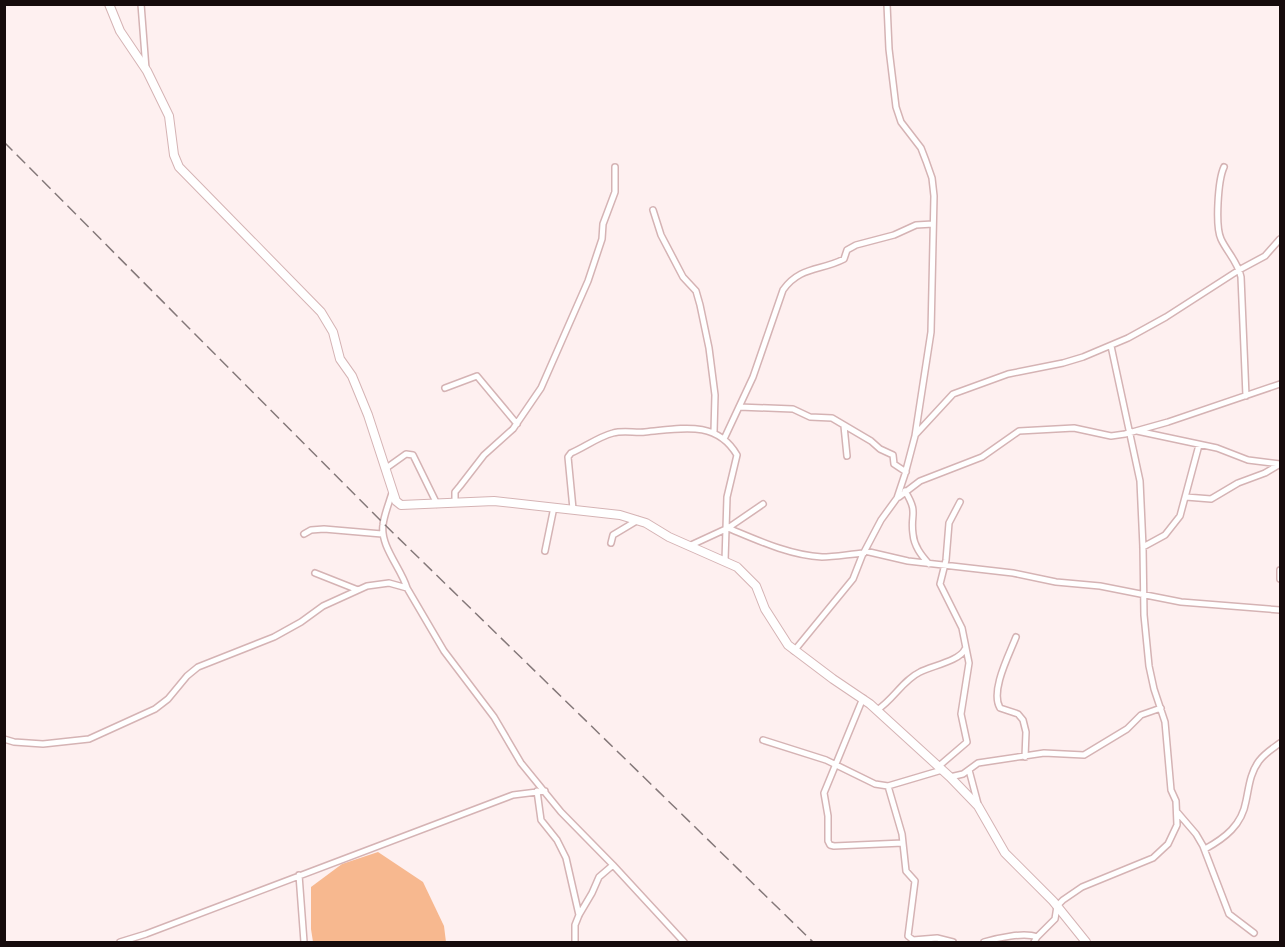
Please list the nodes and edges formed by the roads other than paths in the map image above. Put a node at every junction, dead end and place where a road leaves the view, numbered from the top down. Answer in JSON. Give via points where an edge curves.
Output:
{"nodes":[{"id":1,"x":109,"y":4,"type":"edge"},
{"id":2,"x":141,"y":4,"type":"edge"},
{"id":3,"x":887,"y":4,"type":"edge"},
{"id":4,"x":147,"y":71,"type":"junction"},
{"id":5,"x":615,"y":167,"type":"dead end"},
{"id":6,"x":1224,"y":167,"type":"dead end"},
{"id":7,"x":653,"y":210,"type":"dead end"},
{"id":8,"x":933,"y":224,"type":"junction"},
{"id":9,"x":1281,"y":239,"type":"edge"},
{"id":10,"x":1239,"y":270,"type":"junction"},
{"id":11,"x":1111,"y":346,"type":"junction"},
{"id":12,"x":1281,"y":384,"type":"edge"},
{"id":13,"x":445,"y":388,"type":"dead end"},
{"id":14,"x":1246,"y":396,"type":"junction"},
{"id":15,"x":739,"y":407,"type":"junction"},
{"id":16,"x":517,"y":424,"type":"junction"},
{"id":17,"x":844,"y":426,"type":"junction"},
{"id":18,"x":714,"y":432,"type":"junction"},
{"id":19,"x":1133,"y":432,"type":"junction"},
{"id":20,"x":915,"y":436,"type":"junction"},
{"id":21,"x":724,"y":439,"type":"junction"},
{"id":22,"x":1199,"y":445,"type":"junction"},
{"id":23,"x":847,"y":456,"type":"dead end"},
{"id":24,"x":1281,"y":464,"type":"edge"},
{"id":25,"x":385,"y":469,"type":"junction"},
{"id":26,"x":906,"y":472,"type":"junction"},
{"id":27,"x":905,"y":491,"type":"junction"},
{"id":28,"x":392,"y":493,"type":"junction"},
{"id":29,"x":1186,"y":497,"type":"junction"},
{"id":30,"x":897,"y":498,"type":"junction"},
{"id":31,"x":960,"y":502,"type":"dead end"},
{"id":32,"x":455,"y":503,"type":"junction"},
{"id":33,"x":437,"y":504,"type":"junction"},
{"id":34,"x":763,"y":504,"type":"dead end"},
{"id":35,"x":554,"y":507,"type":"junction"},
{"id":36,"x":573,"y":509,"type":"junction"},
{"id":37,"x":638,"y":520,"type":"junction"},
{"id":38,"x":726,"y":529,"type":"junction"},
{"id":39,"x":303,"y":534,"type":"dead end"},
{"id":40,"x":382,"y":534,"type":"junction"},
{"id":41,"x":611,"y":543,"type":"dead end"},
{"id":42,"x":689,"y":546,"type":"junction"},
{"id":43,"x":1143,"y":547,"type":"junction"},
{"id":44,"x":546,"y":551,"type":"dead end"},
{"id":45,"x":864,"y":552,"type":"junction"},
{"id":46,"x":725,"y":561,"type":"junction"},
{"id":47,"x":929,"y":564,"type":"junction"},
{"id":48,"x":944,"y":565,"type":"junction"},
{"id":49,"x":1281,"y":570,"type":"edge"},
{"id":50,"x":315,"y":573,"type":"dead end"},
{"id":51,"x":1281,"y":579,"type":"edge"},
{"id":52,"x":407,"y":588,"type":"junction"},
{"id":53,"x":358,"y":590,"type":"junction"},
{"id":54,"x":1143,"y":594,"type":"junction"},
{"id":55,"x":1281,"y":610,"type":"edge"},
{"id":56,"x":1016,"y":637,"type":"dead end"},
{"id":57,"x":965,"y":649,"type":"junction"},
{"id":58,"x":794,"y":651,"type":"junction"},
{"id":59,"x":863,"y":698,"type":"junction"},
{"id":60,"x":1161,"y":708,"type":"junction"},
{"id":61,"x":877,"y":710,"type":"junction"},
{"id":62,"x":4,"y":739,"type":"edge"},
{"id":63,"x":763,"y":740,"type":"dead end"},
{"id":64,"x":1281,"y":743,"type":"edge"},
{"id":65,"x":1025,"y":757,"type":"junction"},
{"id":66,"x":837,"y":765,"type":"junction"},
{"id":67,"x":941,"y":768,"type":"junction"},
{"id":68,"x":969,"y":770,"type":"junction"},
{"id":69,"x":950,"y":777,"type":"junction"},
{"id":70,"x":888,"y":786,"type":"junction"},
{"id":71,"x":545,"y":791,"type":"junction"},
{"id":72,"x":537,"y":792,"type":"junction"},
{"id":73,"x":978,"y":806,"type":"junction"},
{"id":74,"x":1177,"y":812,"type":"junction"},
{"id":75,"x":903,"y":843,"type":"junction"},
{"id":76,"x":1205,"y":849,"type":"junction"},
{"id":77,"x":613,"y":865,"type":"junction"},
{"id":78,"x":299,"y":876,"type":"junction"},
{"id":79,"x":1057,"y":906,"type":"junction"},
{"id":80,"x":579,"y":915,"type":"junction"},
{"id":81,"x":1254,"y":933,"type":"dead end"},
{"id":82,"x":1035,"y":940,"type":"edge"},
{"id":83,"x":129,"y":941,"type":"edge"},
{"id":84,"x":120,"y":942,"type":"edge"},
{"id":85,"x":304,"y":942,"type":"edge"},
{"id":86,"x":575,"y":942,"type":"edge"},
{"id":87,"x":684,"y":942,"type":"edge"},
{"id":88,"x":954,"y":942,"type":"edge"},
{"id":89,"x":984,"y":942,"type":"edge"},
{"id":90,"x":1086,"y":942,"type":"edge"}],
"edges":[{"from":1,"to":4,"type":"street","via":[[120,31]]},
{"from":2,"to":4,"type":"street"},
{"from":3,"to":8,"type":"street","via":[[896,107],[926,161],[934,196]]},
{"from":4,"to":25,"type":"street","via":[[169,116],[179,167],[326,319],[340,360],[352,376],[368,415]]},
{"from":5,"to":16,"type":"street","via":[[615,192],[588,281],[541,388]]},
{"from":6,"to":10,"type":"street","via":[[1219,181],[1219,234]]},
{"from":7,"to":18,"type":"street","via":[[661,235],[683,277],[696,291],[700,305],[715,395]]},
{"from":8,"to":15,"type":"street","via":[[916,225],[856,245],[849,248],[844,259],[794,277],[783,290]]},
{"from":8,"to":20,"type":"street","via":[[931,332]]},
{"from":9,"to":10,"type":"street","via":[[1265,256]]},
{"from":10,"to":11,"type":"street","via":[[1166,317]]},
{"from":10,"to":14,"type":"street"},
{"from":11,"to":19,"type":"street"},
{"from":11,"to":20,"type":"street","via":[[958,392],[947,398]]},
{"from":12,"to":14,"type":"street"},
{"from":13,"to":16,"type":"street","via":[[477,376]]},
{"from":14,"to":19,"type":"street"},
{"from":15,"to":17,"type":"street","via":[[793,409],[810,417],[832,418]]},
{"from":15,"to":21,"type":"street"},
{"from":16,"to":32,"type":"street","via":[[484,455],[456,492]]},
{"from":17,"to":23,"type":"street"},
{"from":17,"to":26,"type":"street","via":[[893,454],[894,464]]},
{"from":18,"to":21,"type":"street"},
{"from":18,"to":36,"type":"street","via":[[670,428],[614,432],[571,453],[568,457]]},
{"from":19,"to":22,"type":"street"},
{"from":19,"to":27,"type":"street","via":[[1111,436],[1081,428],[1019,431],[982,457],[920,481]]},
{"from":19,"to":43,"type":"street"},
{"from":20,"to":26,"type":"street"},
{"from":21,"to":38,"type":"street","via":[[737,458],[727,497]]},
{"from":22,"to":24,"type":"street","via":[[1248,460]]},
{"from":22,"to":29,"type":"street"},
{"from":24,"to":29,"type":"street","via":[[1211,499]]},
{"from":25,"to":28,"type":"street"},
{"from":25,"to":33,"type":"street","via":[[406,454],[413,455]]},
{"from":26,"to":30,"type":"street"},
{"from":27,"to":30,"type":"street"},
{"from":27,"to":47,"type":"street","via":[[914,511],[914,539]]},
{"from":28,"to":33,"type":"street","via":[[401,505]]},
{"from":28,"to":40,"type":"street"},
{"from":29,"to":43,"type":"street","via":[[1170,530]]},
{"from":30,"to":45,"type":"street"},
{"from":31,"to":48,"type":"street","via":[[949,523]]},
{"from":32,"to":33,"type":"street"},
{"from":32,"to":35,"type":"street","via":[[494,501]]},
{"from":34,"to":38,"type":"street"},
{"from":35,"to":36,"type":"street"},
{"from":35,"to":44,"type":"street"},
{"from":36,"to":37,"type":"street"},
{"from":37,"to":41,"type":"street","via":[[613,535]]},
{"from":37,"to":42,"type":"street"},
{"from":38,"to":42,"type":"street"},
{"from":38,"to":45,"type":"street","via":[[812,556]]},
{"from":38,"to":46,"type":"street"},
{"from":39,"to":40,"type":"street","via":[[324,529]]},
{"from":40,"to":52,"type":"street"},
{"from":42,"to":46,"type":"street"},
{"from":43,"to":54,"type":"street"},
{"from":45,"to":47,"type":"street"},
{"from":45,"to":58,"type":"street","via":[[853,579]]},
{"from":46,"to":58,"type":"street","via":[[756,586],[765,609]]},
{"from":47,"to":48,"type":"street"},
{"from":48,"to":54,"type":"street"},
{"from":48,"to":57,"type":"street","via":[[940,584],[962,628]]},
{"from":49,"to":51,"type":"street"},
{"from":50,"to":53,"type":"street"},
{"from":52,"to":53,"type":"street","via":[[381,584]]},
{"from":52,"to":71,"type":"street","via":[[453,666]]},
{"from":53,"to":62,"type":"street","via":[[323,606],[274,637],[198,667],[154,709],[99,735],[83,741],[43,744]]},
{"from":54,"to":55,"type":"street","via":[[1181,602]]},
{"from":54,"to":60,"type":"street","via":[[1149,666]]},
{"from":56,"to":65,"type":"street","via":[[999,682],[997,699],[1000,708],[1018,714],[1025,723]]},
{"from":57,"to":61,"type":"street","via":[[960,656],[917,673]]},
{"from":57,"to":67,"type":"street","via":[[969,668],[961,716],[967,742]]},
{"from":58,"to":59,"type":"street"},
{"from":59,"to":61,"type":"street"},
{"from":59,"to":66,"type":"street"},
{"from":60,"to":65,"type":"street","via":[[1141,715],[1127,729],[1084,755],[1050,753]]},
{"from":60,"to":74,"type":"street"},
{"from":61,"to":67,"type":"street"},
{"from":63,"to":66,"type":"street"},
{"from":64,"to":76,"type":"street","via":[[1258,762],[1239,820],[1221,840]]},
{"from":65,"to":68,"type":"street","via":[[978,763]]},
{"from":66,"to":70,"type":"street","via":[[868,782]]},
{"from":66,"to":75,"type":"street","via":[[824,793],[830,844]]},
{"from":67,"to":69,"type":"street"},
{"from":67,"to":70,"type":"street"},
{"from":68,"to":69,"type":"street"},
{"from":68,"to":73,"type":"street"},
{"from":69,"to":73,"type":"street"},
{"from":70,"to":75,"type":"street"},
{"from":71,"to":72,"type":"street"},
{"from":71,"to":77,"type":"street"},
{"from":72,"to":78,"type":"street","via":[[513,795]]},
{"from":72,"to":80,"type":"street","via":[[541,820],[566,858]]},
{"from":73,"to":79,"type":"street","via":[[1005,853]]},
{"from":74,"to":76,"type":"street"},
{"from":74,"to":79,"type":"street","via":[[1173,836],[1153,858],[1082,887]]},
{"from":75,"to":88,"type":"street","via":[[906,871],[915,883],[909,938]]},
{"from":76,"to":81,"type":"street","via":[[1229,914]]},
{"from":77,"to":80,"type":"street","via":[[599,877]]},
{"from":77,"to":87,"type":"street"},
{"from":78,"to":83,"type":"street"},
{"from":78,"to":85,"type":"street"},
{"from":79,"to":82,"type":"street","via":[[1055,919]]},
{"from":79,"to":90,"type":"street"},
{"from":80,"to":86,"type":"street"},
{"from":82,"to":89,"type":"street","via":[[1032,935]]},
{"from":83,"to":84,"type":"street"}]}
